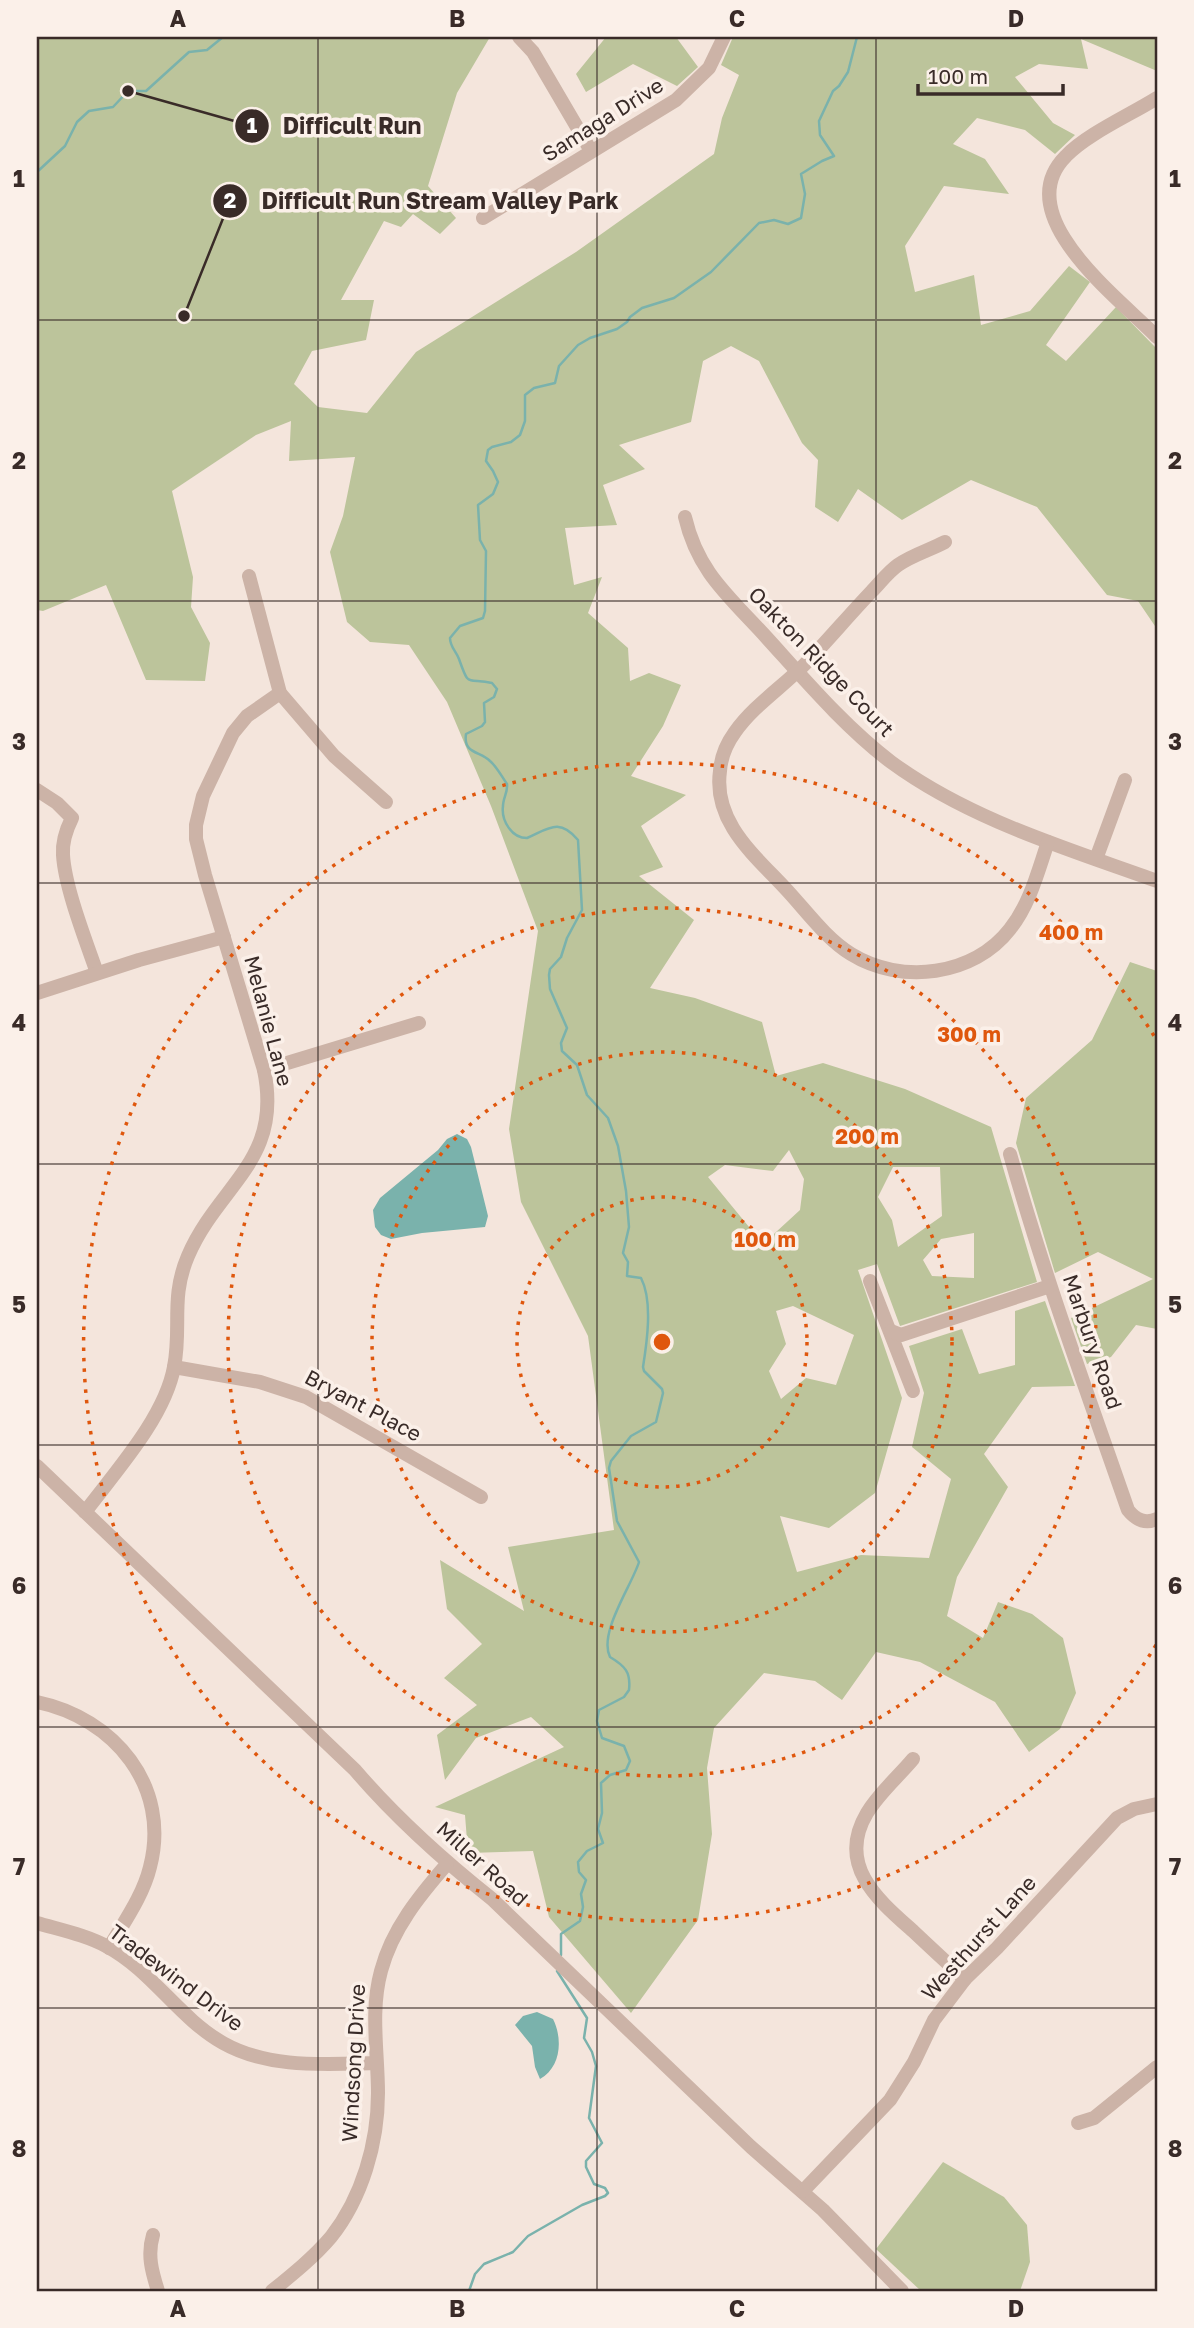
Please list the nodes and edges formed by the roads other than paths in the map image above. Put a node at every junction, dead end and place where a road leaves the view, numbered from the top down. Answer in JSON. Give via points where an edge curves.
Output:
{"nodes":[{"id":1,"x":519,"y":37,"type":"edge"},
{"id":2,"x":724,"y":37,"type":"edge"},
{"id":3,"x":1157,"y":99,"type":"edge"},
{"id":4,"x":591,"y":151,"type":"junction"},
{"id":5,"x":483,"y":218,"type":"dead end"},
{"id":6,"x":1157,"y":337,"type":"edge"},
{"id":7,"x":685,"y":517,"type":"dead end"},
{"id":8,"x":946,"y":542,"type":"dead end"},
{"id":9,"x":250,"y":576,"type":"dead end"},
{"id":10,"x":797,"y":671,"type":"junction"},
{"id":11,"x":280,"y":693,"type":"junction"},
{"id":12,"x":1125,"y":780,"type":"dead end"},
{"id":13,"x":37,"y":790,"type":"edge"},
{"id":14,"x":386,"y":802,"type":"dead end"},
{"id":15,"x":1048,"y":842,"type":"junction"},
{"id":16,"x":1096,"y":859,"type":"junction"},
{"id":17,"x":1157,"y":881,"type":"edge"},
{"id":18,"x":224,"y":937,"type":"junction"},
{"id":19,"x":97,"y":973,"type":"junction"},
{"id":20,"x":37,"y":993,"type":"edge"},
{"id":21,"x":419,"y":1023,"type":"dead end"},
{"id":22,"x":264,"y":1070,"type":"junction"},
{"id":23,"x":1010,"y":1154,"type":"dead end"},
{"id":24,"x":870,"y":1281,"type":"dead end"},
{"id":25,"x":1050,"y":1286,"type":"junction"},
{"id":26,"x":891,"y":1331,"type":"junction"},
{"id":27,"x":174,"y":1367,"type":"junction"},
{"id":28,"x":913,"y":1391,"type":"dead end"},
{"id":29,"x":37,"y":1466,"type":"edge"},
{"id":30,"x":481,"y":1497,"type":"dead end"},
{"id":31,"x":85,"y":1512,"type":"junction"},
{"id":32,"x":1157,"y":1519,"type":"edge"},
{"id":33,"x":37,"y":1702,"type":"edge"},
{"id":34,"x":913,"y":1759,"type":"dead end"},
{"id":35,"x":1157,"y":1804,"type":"edge"},
{"id":36,"x":447,"y":1864,"type":"junction"},
{"id":37,"x":37,"y":1923,"type":"edge"},
{"id":38,"x":109,"y":1948,"type":"junction"},
{"id":39,"x":965,"y":1979,"type":"junction"},
{"id":40,"x":376,"y":2063,"type":"junction"},
{"id":41,"x":1157,"y":2067,"type":"edge"},
{"id":42,"x":1078,"y":2123,"type":"dead end"},
{"id":43,"x":803,"y":2190,"type":"junction"},
{"id":44,"x":153,"y":2235,"type":"dead end"},
{"id":45,"x":158,"y":2291,"type":"edge"},
{"id":46,"x":272,"y":2291,"type":"edge"},
{"id":47,"x":902,"y":2291,"type":"edge"}],
"edges":[{"from":1,"to":4,"type":"street","via":[[533,52]]},
{"from":2,"to":4,"type":"street","name":"Samaga Drive","via":[[709,68],[686,92]]},
{"from":3,"to":6,"type":"street","via":[[1072,150],[1057,167],[1049,198],[1052,218],[1071,250]]},
{"from":4,"to":5,"type":"street","name":"Samaga Drive"},
{"from":7,"to":10,"type":"street","name":"Oakton Ridge Court","via":[[706,571]]},
{"from":8,"to":10,"type":"street","via":[[896,566]]},
{"from":9,"to":11,"type":"street"},
{"from":10,"to":15,"type":"street","name":"Oakton Ridge Court","via":[[867,742],[912,777],[979,814]]},
{"from":10,"to":15,"type":"street","via":[[734,734],[719,771],[720,799],[740,840],[852,954],[882,968],[920,972],[954,967],[985,952],[1020,915]]},
{"from":11,"to":14,"type":"street","via":[[334,755]]},
{"from":11,"to":18,"type":"street","name":"Melanie Lane","via":[[236,728],[198,810],[196,839]]},
{"from":12,"to":16,"type":"street"},
{"from":13,"to":19,"type":"street","via":[[72,818],[63,856]]},
{"from":15,"to":16,"type":"street","name":"Oakton Ridge Court"},
{"from":16,"to":17,"type":"street","name":"Oakton Ridge Court"},
{"from":18,"to":19,"type":"street"},
{"from":18,"to":22,"type":"street","name":"Melanie Lane"},
{"from":19,"to":20,"type":"street"},
{"from":21,"to":22,"type":"street"},
{"from":22,"to":27,"type":"street","name":"Melanie Lane","via":[[268,1105],[263,1136],[251,1163],[199,1236],[181,1274]]},
{"from":23,"to":25,"type":"street","name":"Marbury Road"},
{"from":24,"to":26,"type":"street"},
{"from":25,"to":26,"type":"street","via":[[901,1335]]},
{"from":25,"to":32,"type":"street","name":"Marbury Road","via":[[1128,1510],[1139,1520]]},
{"from":26,"to":28,"type":"street"},
{"from":27,"to":30,"type":"street","name":"Bryant Place","via":[[260,1382],[306,1397]]},
{"from":27,"to":31,"type":"street","name":"Melanie Lane","via":[[159,1409]]},
{"from":29,"to":31,"type":"street","name":"Miller Road"},
{"from":31,"to":36,"type":"street","name":"Miller Road"},
{"from":33,"to":38,"type":"street","via":[[86,1719],[103,1732],[125,1754],[147,1791],[154,1828],[150,1868]]},
{"from":34,"to":39,"type":"street","via":[[867,1813],[858,1837],[858,1861],[873,1894]]},
{"from":35,"to":39,"type":"street","name":"Westhurst Lane","via":[[1117,1818]]},
{"from":36,"to":40,"type":"street","name":"Windsong Drive","via":[[421,1894],[391,1942],[380,1973]]},
{"from":36,"to":43,"type":"street","name":"Miller Road","via":[[492,1899],[751,2147]]},
{"from":37,"to":38,"type":"street","name":"Tradewind Drive"},
{"from":38,"to":40,"type":"street","name":"Tradewind Drive","via":[[202,2029],[242,2051],[300,2063]]},
{"from":39,"to":43,"type":"street","name":"Westhurst Lane","via":[[933,2021],[890,2100]]},
{"from":40,"to":46,"type":"street","name":"Windsong Drive","via":[[376,2123],[362,2180],[331,2237]]},
{"from":41,"to":42,"type":"street","via":[[1094,2118]]},
{"from":43,"to":47,"type":"street","name":"Miller Road"},
{"from":44,"to":45,"type":"street","via":[[150,2266]]}]}
